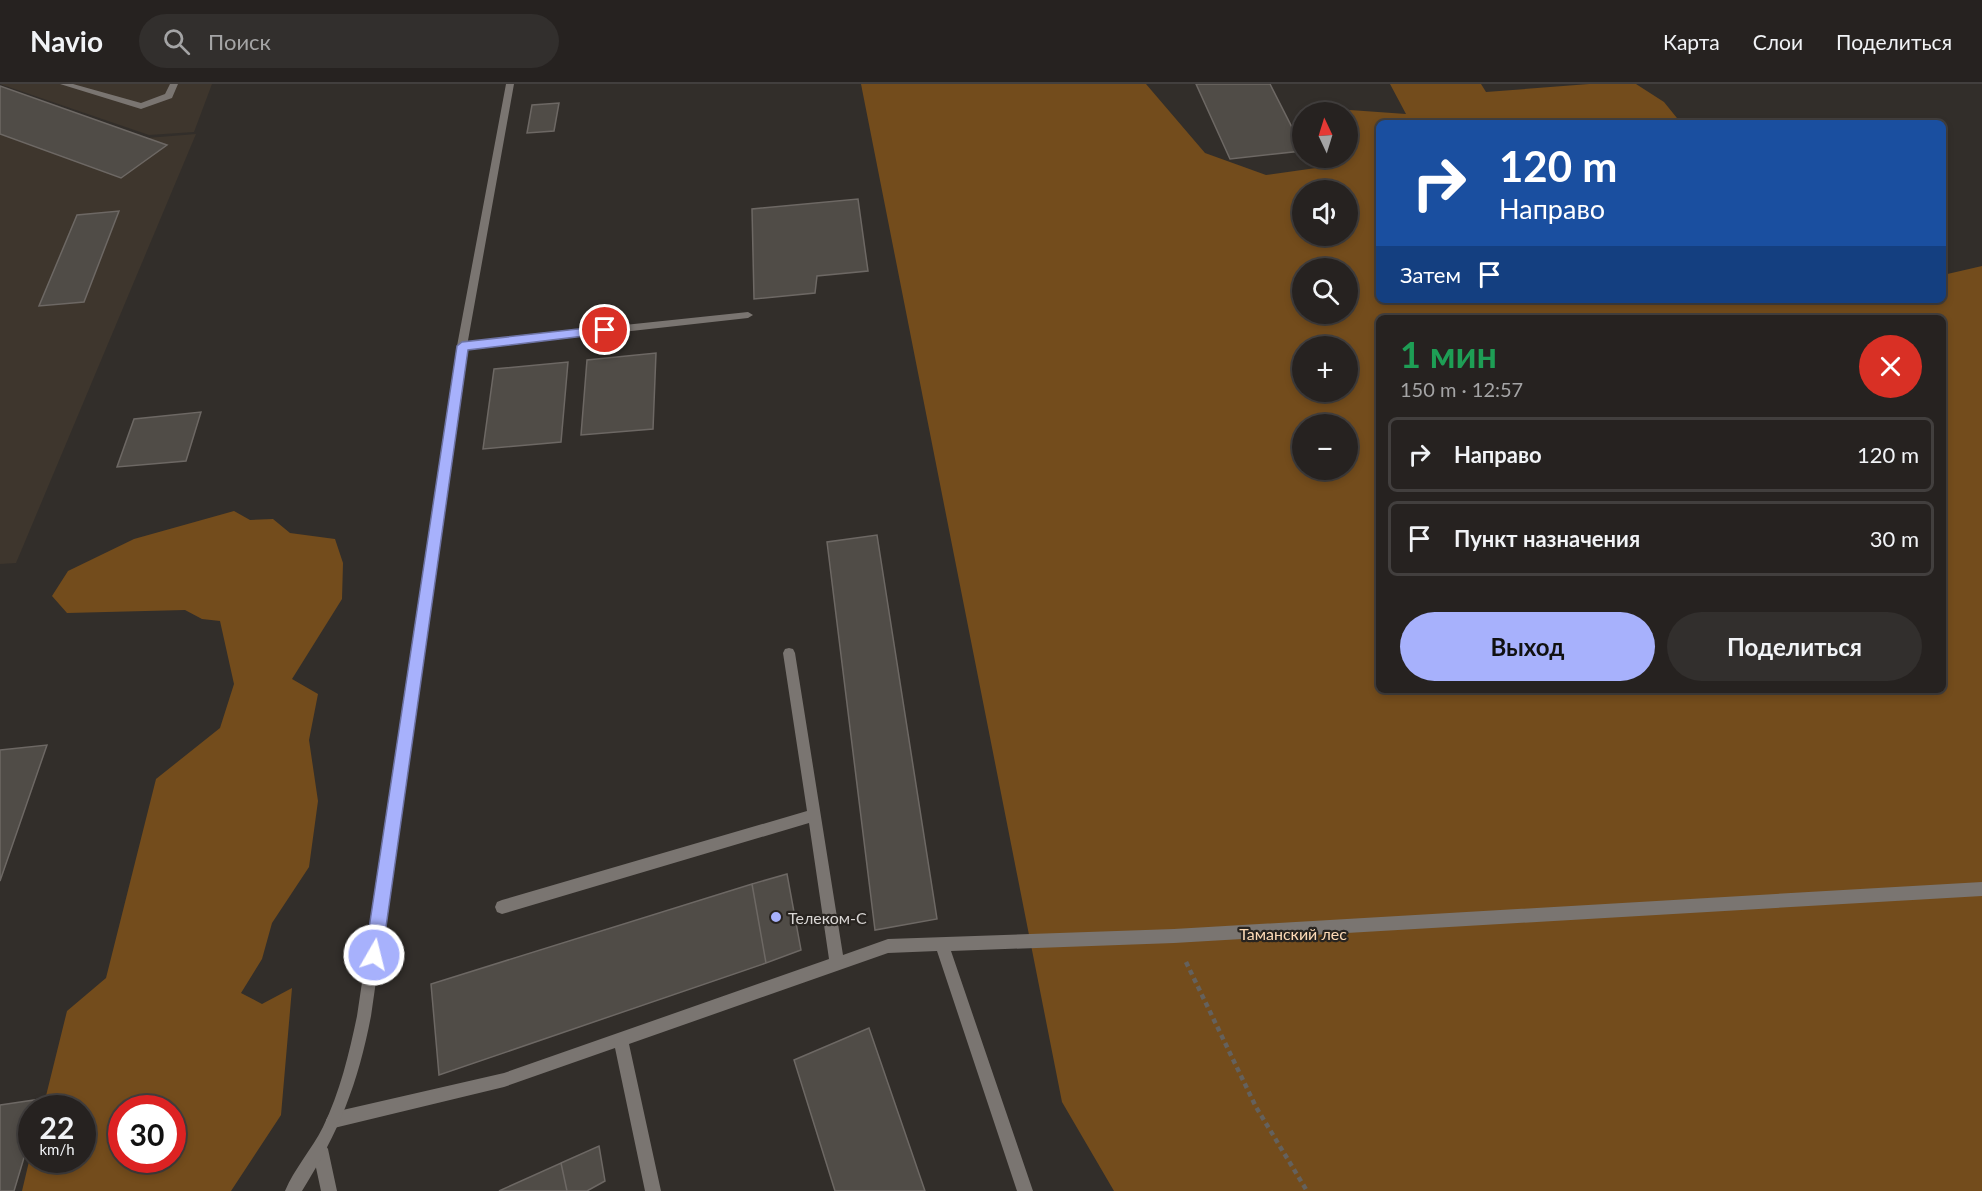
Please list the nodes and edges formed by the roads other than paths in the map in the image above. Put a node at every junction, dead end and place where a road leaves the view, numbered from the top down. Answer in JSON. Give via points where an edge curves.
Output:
{"nodes":[{"id":1,"x":64,"y":84,"type":"edge"},
{"id":2,"x":174,"y":84,"type":"edge"},
{"id":3,"x":510,"y":84,"type":"edge"},
{"id":4,"x":748,"y":315,"type":"dead end"},
{"id":5,"x":462,"y":346,"type":"junction"},
{"id":6,"x":789,"y":653,"type":"dead end"},
{"id":7,"x":814,"y":815,"type":"junction"},
{"id":8,"x":1982,"y":889,"type":"edge"},
{"id":9,"x":502,"y":907,"type":"dead end"},
{"id":10,"x":942,"y":944,"type":"junction"},
{"id":11,"x":837,"y":964,"type":"junction"},
{"id":12,"x":621,"y":1040,"type":"junction"},
{"id":13,"x":334,"y":1120,"type":"junction"},
{"id":14,"x":320,"y":1149,"type":"junction"},
{"id":15,"x":293,"y":1191,"type":"edge"},
{"id":16,"x":328,"y":1191,"type":"edge"},
{"id":17,"x":652,"y":1191,"type":"edge"},
{"id":18,"x":1025,"y":1191,"type":"edge"}],
"edges":[{"from":1,"to":2,"type":"street","via":[[141,106],[169,96]]},
{"from":3,"to":5,"type":"street"},
{"from":4,"to":5,"type":"street"},
{"from":5,"to":13,"type":"street","via":[[367,1001],[355,1058]]},
{"from":6,"to":7,"type":"street"},
{"from":7,"to":9,"type":"street"},
{"from":7,"to":11,"type":"street"},
{"from":8,"to":10,"type":"street","via":[[1174,936]]},
{"from":10,"to":11,"type":"street","via":[[888,946]]},
{"from":10,"to":18,"type":"street"},
{"from":11,"to":12,"type":"street"},
{"from":12,"to":13,"type":"street","via":[[504,1080]]},
{"from":12,"to":17,"type":"street"},
{"from":13,"to":14,"type":"street"},
{"from":14,"to":15,"type":"street"},
{"from":14,"to":16,"type":"street"}]}
